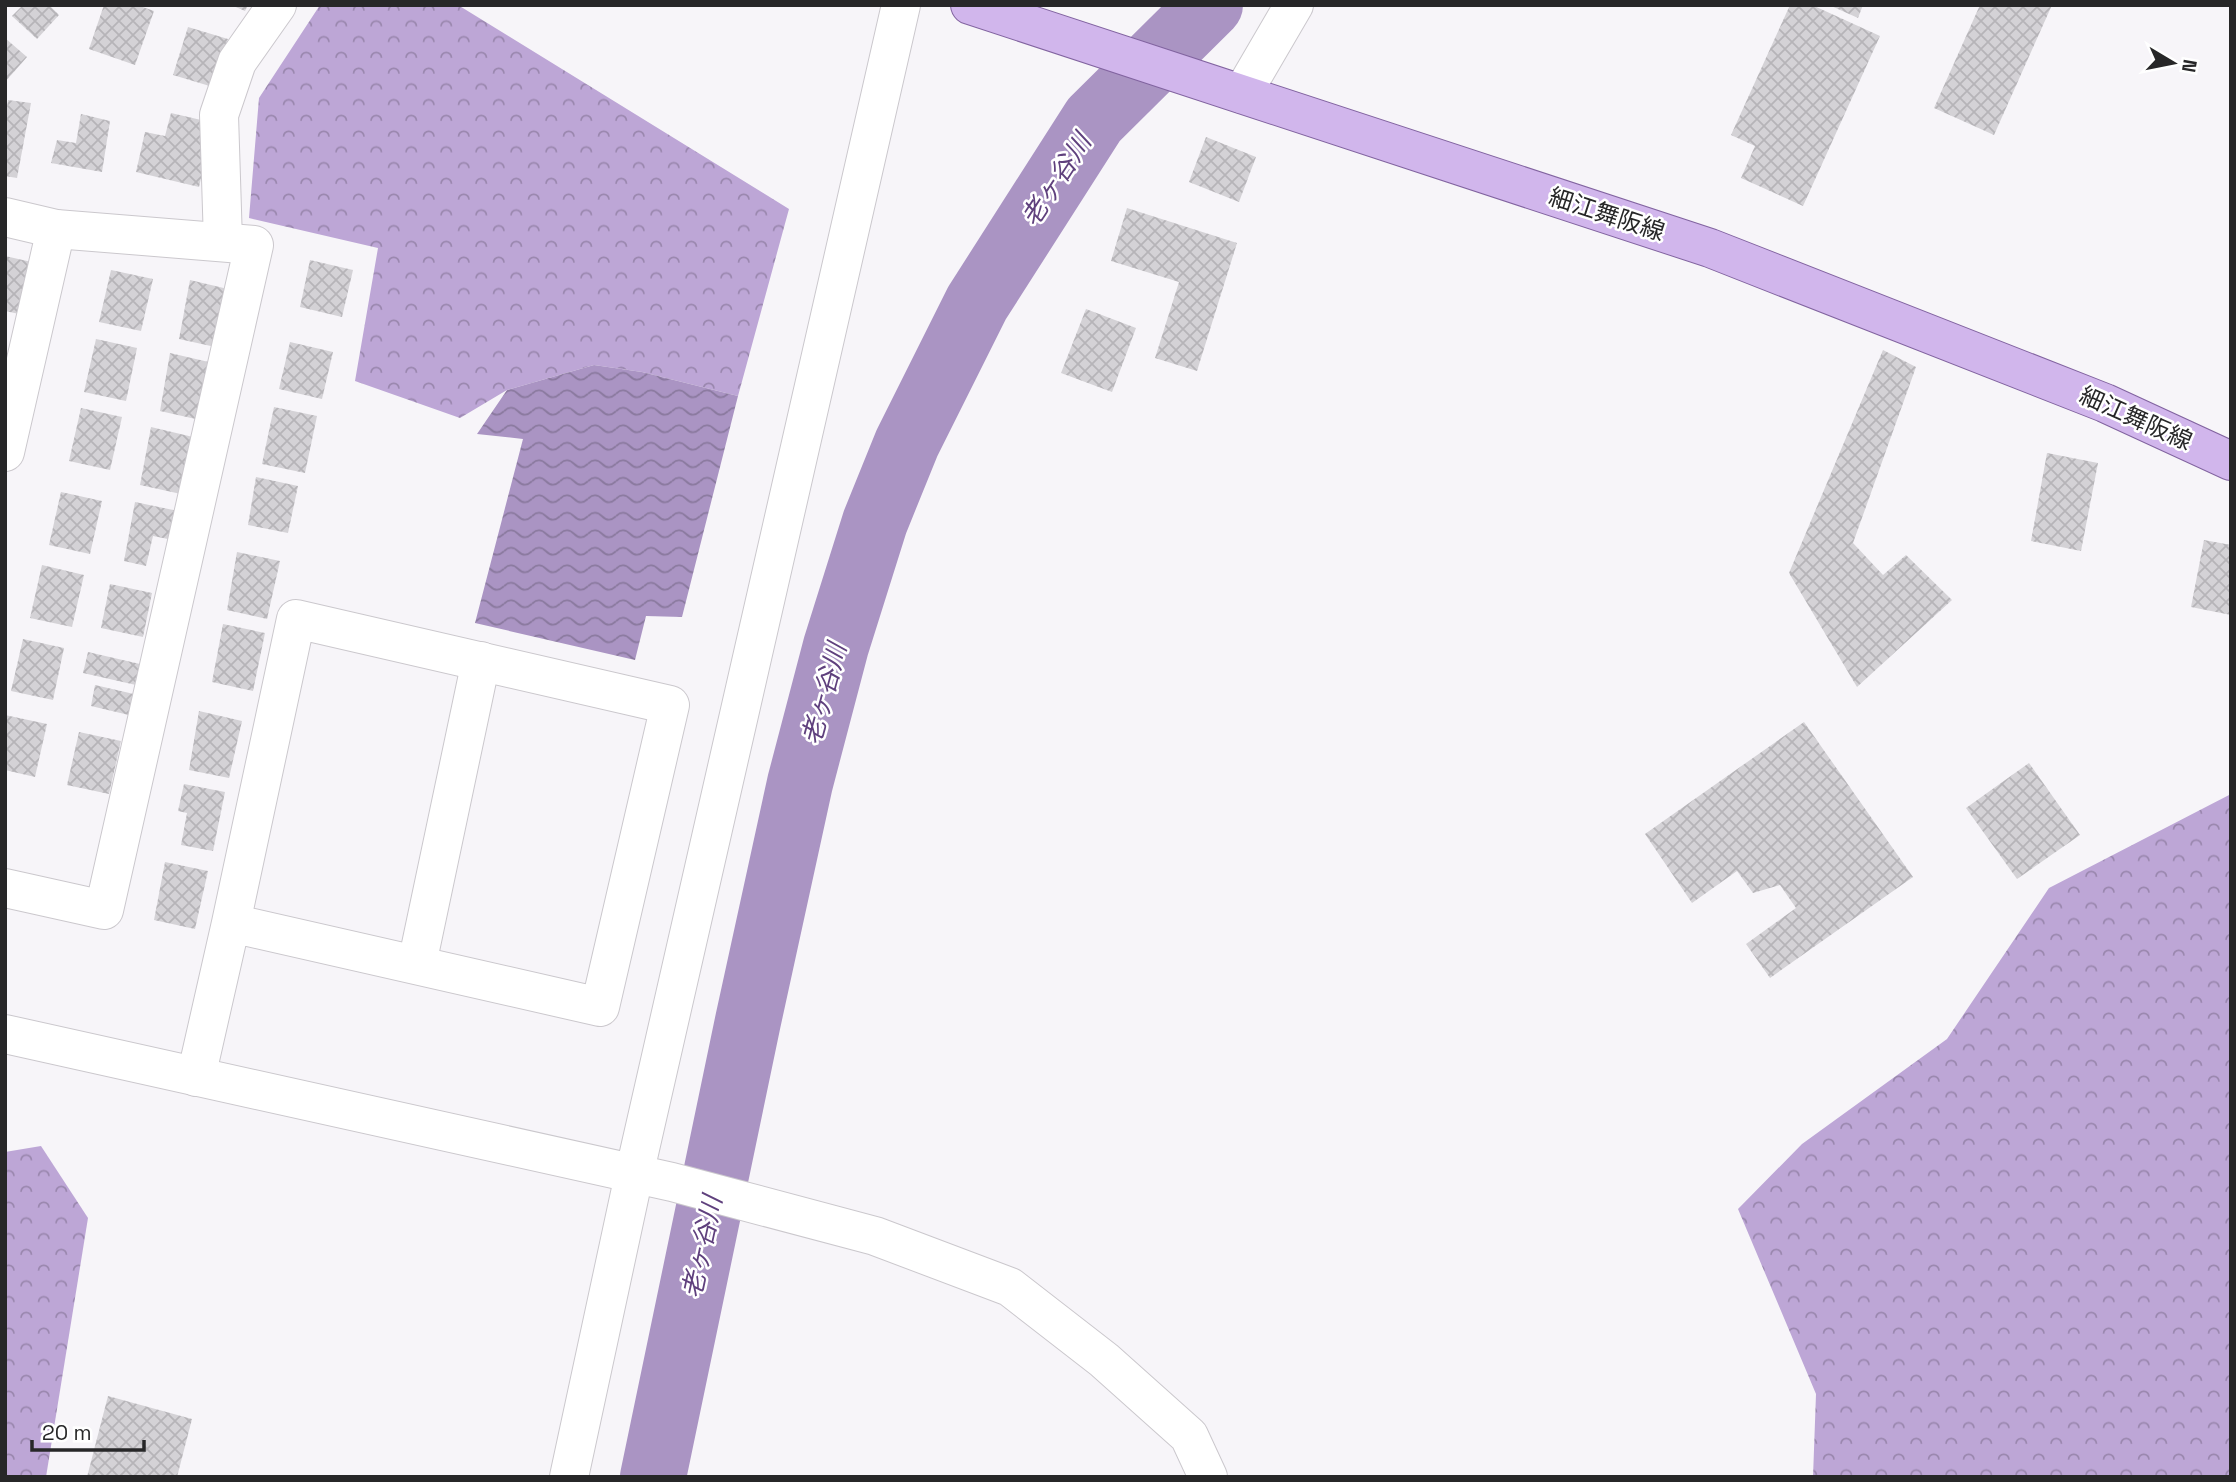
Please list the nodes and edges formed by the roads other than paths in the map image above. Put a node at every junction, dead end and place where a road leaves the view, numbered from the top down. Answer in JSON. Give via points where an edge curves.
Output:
{"nodes":[{"id":1,"x":276,"y":5,"type":"edge"},
{"id":2,"x":901,"y":5,"type":"edge"},
{"id":3,"x":970,"y":5,"type":"edge"},
{"id":4,"x":1294,"y":5,"type":"edge"},
{"id":5,"x":1242,"y":94,"type":"junction"},
{"id":6,"x":5,"y":217,"type":"edge"},
{"id":7,"x":56,"y":229,"type":"junction"},
{"id":8,"x":223,"y":242,"type":"junction"},
{"id":9,"x":5,"y":452,"type":"edge"},
{"id":10,"x":2231,"y":461,"type":"edge"},
{"id":11,"x":481,"y":661,"type":"junction"},
{"id":12,"x":5,"y":888,"type":"edge"},
{"id":13,"x":232,"y":923,"type":"junction"},
{"id":14,"x":417,"y":964,"type":"junction"},
{"id":15,"x":5,"y":1034,"type":"edge"},
{"id":16,"x":195,"y":1077,"type":"junction"},
{"id":17,"x":634,"y":1175,"type":"junction"},
{"id":18,"x":569,"y":1477,"type":"edge"},
{"id":19,"x":1208,"y":1477,"type":"edge"}],
"edges":[{"from":1,"to":8,"type":"street","via":[[237,62],[219,115]]},
{"from":2,"to":17,"type":"street"},
{"from":3,"to":5,"type":"main road","name":"細江舞阪線"},
{"from":4,"to":5,"type":"street"},
{"from":5,"to":10,"type":"main road","name":"細江舞阪線","via":[[1710,248],[2105,403]]},
{"from":6,"to":7,"type":"street"},
{"from":7,"to":8,"type":"street"},
{"from":7,"to":9,"type":"street"},
{"from":8,"to":12,"type":"street","via":[[254,245],[104,910]]},
{"from":11,"to":13,"type":"street","via":[[296,619]]},
{"from":11,"to":14,"type":"street"},
{"from":11,"to":14,"type":"street","via":[[670,705],[600,1007]]},
{"from":13,"to":14,"type":"street"},
{"from":13,"to":16,"type":"street"},
{"from":15,"to":16,"type":"street"},
{"from":16,"to":17,"type":"street"},
{"from":17,"to":18,"type":"street"},
{"from":17,"to":19,"type":"street","via":[[875,1236],[1010,1287],[1104,1360],[1189,1436]]}]}
